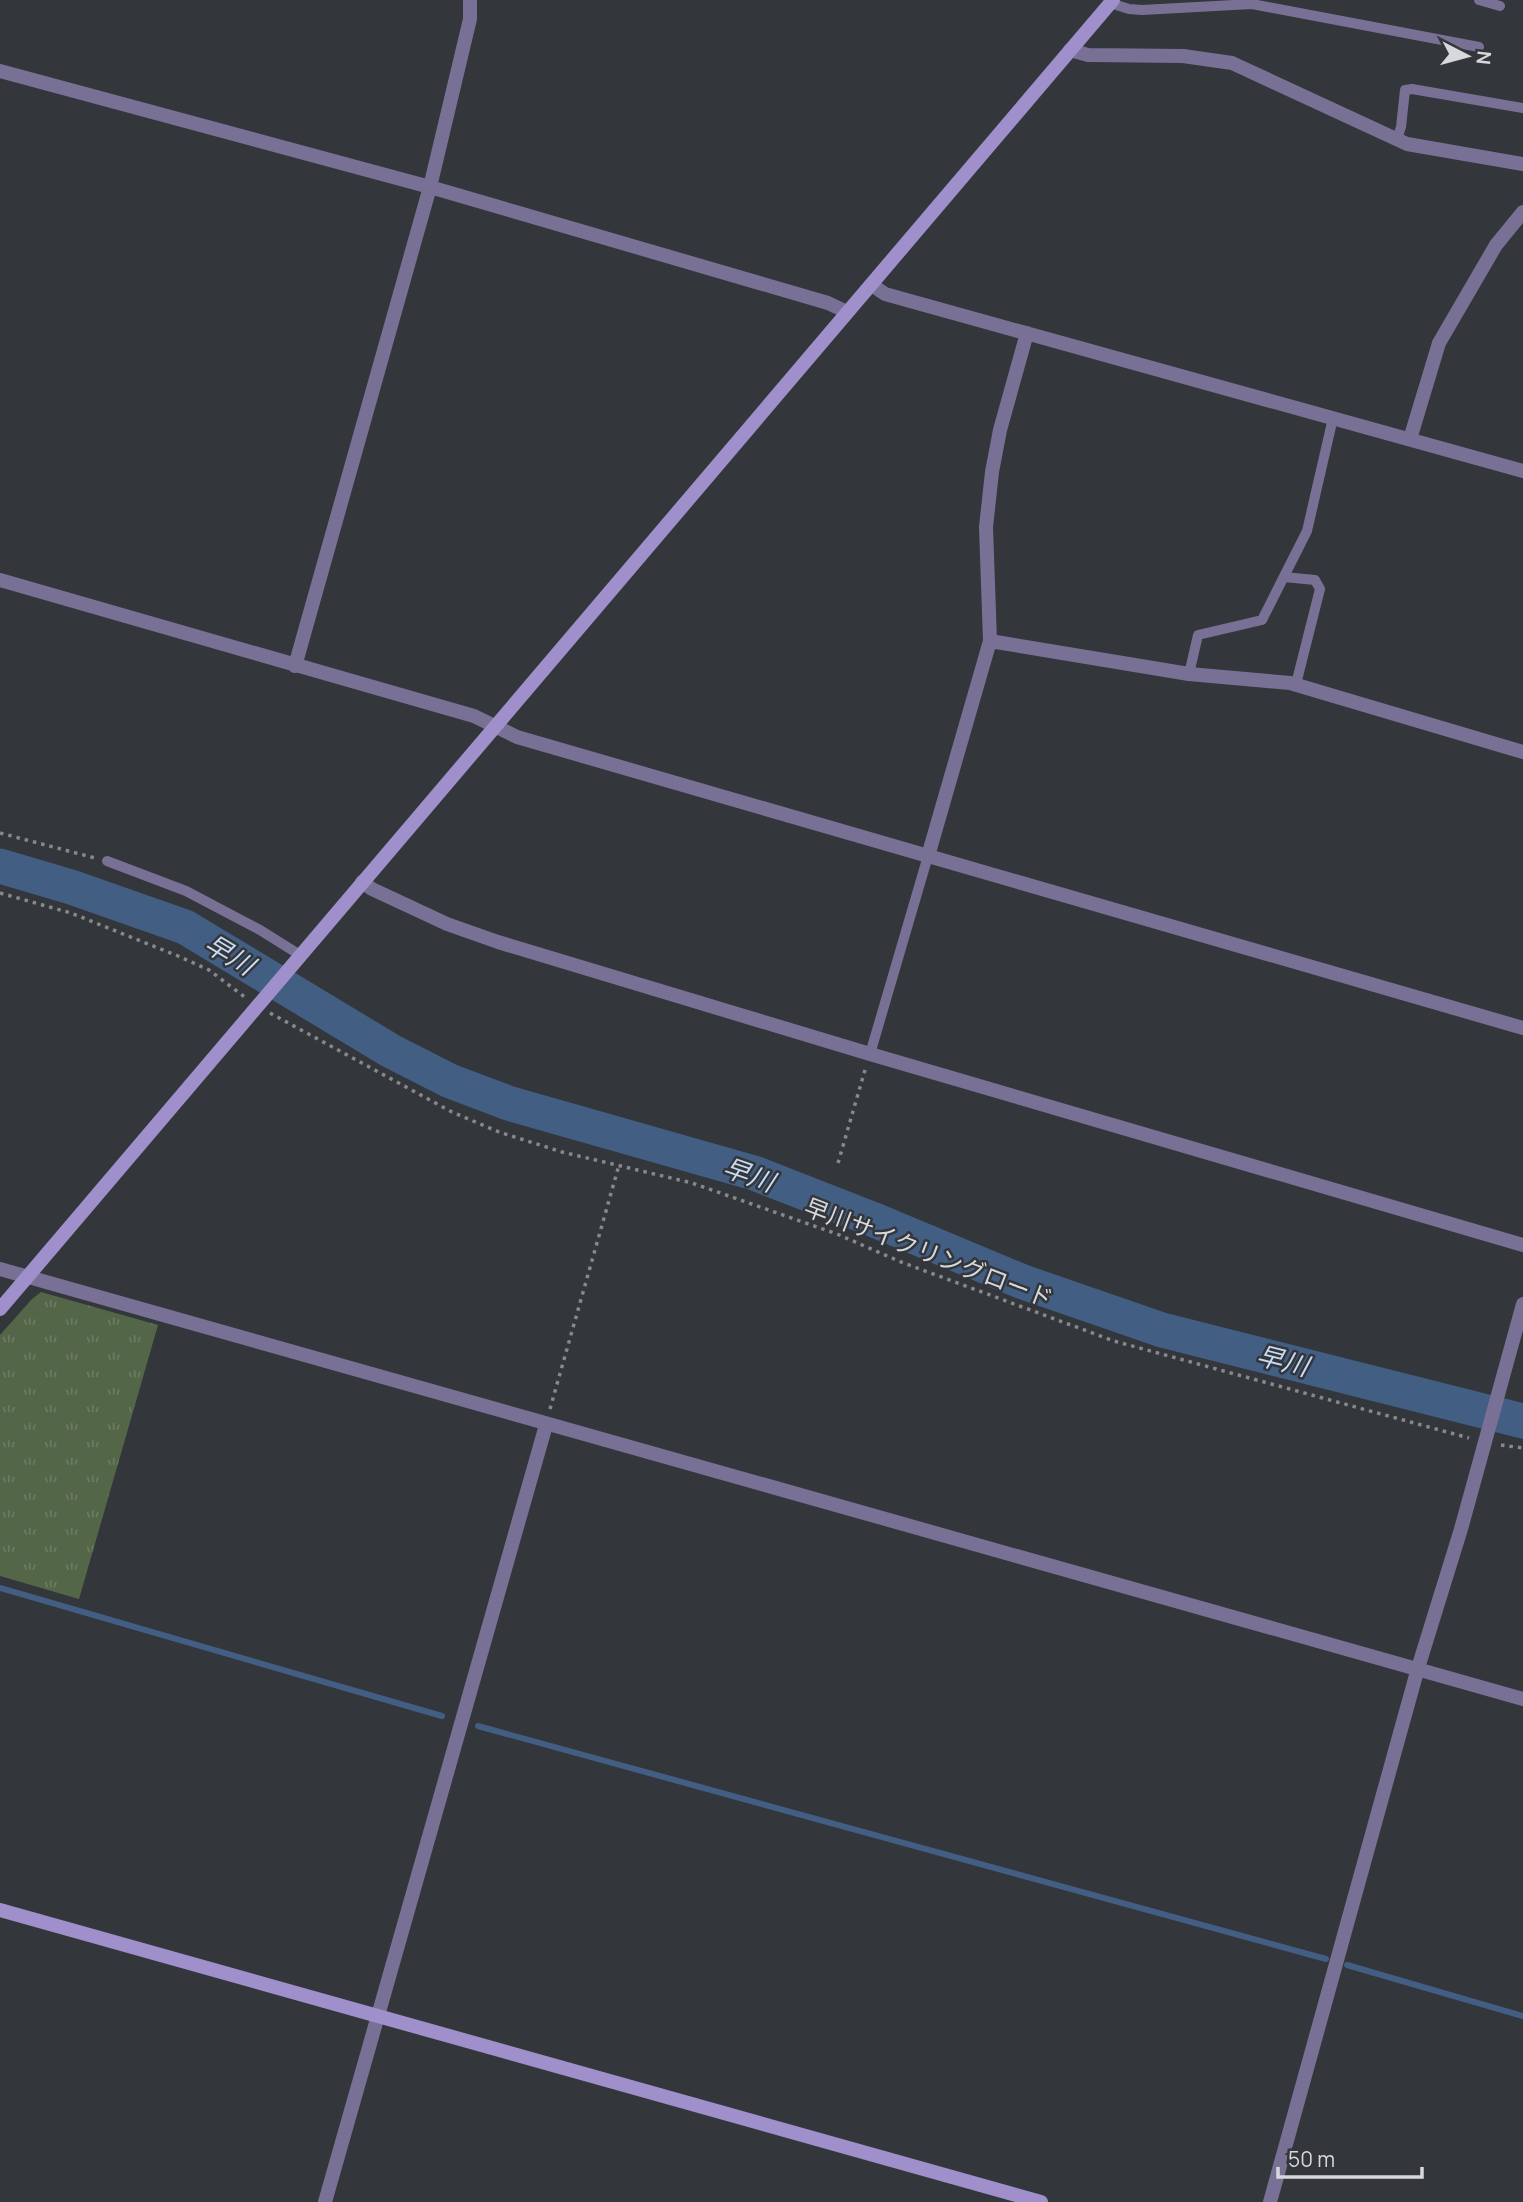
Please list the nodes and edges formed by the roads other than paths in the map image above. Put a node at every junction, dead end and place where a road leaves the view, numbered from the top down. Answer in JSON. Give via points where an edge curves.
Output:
{"nodes":[{"id":1,"x":470,"y":0,"type":"edge"},
{"id":2,"x":1479,"y":0,"type":"edge"},
{"id":3,"x":1111,"y":2,"type":"edge"},
{"id":4,"x":1500,"y":6,"type":"dead end"},
{"id":5,"x":1479,"y":47,"type":"dead end"},
{"id":6,"x":1070,"y":50,"type":"junction"},
{"id":7,"x":0,"y":71,"type":"edge"},
{"id":8,"x":1523,"y":108,"type":"edge"},
{"id":9,"x":1397,"y":139,"type":"junction"},
{"id":10,"x":1523,"y":164,"type":"edge"},
{"id":11,"x":430,"y":187,"type":"junction"},
{"id":12,"x":1523,"y":212,"type":"edge"},
{"id":13,"x":872,"y":285,"type":"junction"},
{"id":14,"x":847,"y":312,"type":"junction"},
{"id":15,"x":1027,"y":333,"type":"junction"},
{"id":16,"x":1333,"y":418,"type":"junction"},
{"id":17,"x":1410,"y":439,"type":"junction"},
{"id":18,"x":1523,"y":471,"type":"edge"},
{"id":19,"x":1284,"y":577,"type":"junction"},
{"id":20,"x":0,"y":580,"type":"edge"},
{"id":21,"x":990,"y":641,"type":"junction"},
{"id":22,"x":295,"y":666,"type":"junction"},
{"id":23,"x":1189,"y":674,"type":"junction"},
{"id":24,"x":1296,"y":684,"type":"junction"},
{"id":25,"x":495,"y":727,"type":"junction"},
{"id":26,"x":1523,"y":752,"type":"edge"},
{"id":27,"x":928,"y":856,"type":"junction"},
{"id":28,"x":107,"y":861,"type":"road end"},
{"id":29,"x":362,"y":882,"type":"junction"},
{"id":30,"x":298,"y":957,"type":"junction"},
{"id":31,"x":1523,"y":1028,"type":"edge"},
{"id":32,"x":870,"y":1054,"type":"junction"},
{"id":33,"x":1523,"y":1245,"type":"edge"},
{"id":34,"x":0,"y":1269,"type":"edge"},
{"id":35,"x":28,"y":1277,"type":"junction"},
{"id":36,"x":1523,"y":1304,"type":"edge"},
{"id":37,"x":0,"y":1309,"type":"edge"},
{"id":38,"x":546,"y":1424,"type":"junction"},
{"id":39,"x":1418,"y":1668,"type":"junction"},
{"id":40,"x":1523,"y":1699,"type":"edge"},
{"id":41,"x":0,"y":1910,"type":"edge"},
{"id":42,"x":377,"y":2015,"type":"junction"},
{"id":43,"x":325,"y":2202,"type":"edge"},
{"id":44,"x":1041,"y":2202,"type":"edge"},
{"id":45,"x":1270,"y":2202,"type":"edge"}],
"edges":[{"from":1,"to":11,"type":"street","via":[[470,19]]},
{"from":2,"to":4,"type":"lane"},
{"from":3,"to":5,"type":"lane","via":[[1142,10],[1252,4]]},
{"from":3,"to":6,"type":"street"},
{"from":6,"to":9,"type":"street","via":[[1088,55],[1182,56],[1232,63]]},
{"from":6,"to":13,"type":"street"},
{"from":7,"to":11,"type":"street"},
{"from":8,"to":9,"type":"lane","via":[[1405,90]]},
{"from":9,"to":10,"type":"street"},
{"from":11,"to":14,"type":"street"},
{"from":11,"to":22,"type":"street"},
{"from":12,"to":17,"type":"street","via":[[1496,245],[1439,343]]},
{"from":13,"to":14,"type":"street"},
{"from":13,"to":15,"type":"street","via":[[884,294]]},
{"from":14,"to":25,"type":"street"},
{"from":15,"to":16,"type":"street"},
{"from":15,"to":21,"type":"street","via":[[992,472],[986,527]]},
{"from":16,"to":17,"type":"street"},
{"from":16,"to":19,"type":"lane","via":[[1307,531]]},
{"from":17,"to":18,"type":"street"},
{"from":19,"to":23,"type":"lane","via":[[1262,620],[1198,635]]},
{"from":19,"to":24,"type":"lane","via":[[1315,580],[1320,589]]},
{"from":20,"to":22,"type":"street"},
{"from":21,"to":23,"type":"street"},
{"from":21,"to":27,"type":"street"},
{"from":22,"to":25,"type":"street","via":[[474,716]]},
{"from":23,"to":24,"type":"street"},
{"from":24,"to":26,"type":"street"},
{"from":25,"to":27,"type":"street"},
{"from":25,"to":29,"type":"street"},
{"from":27,"to":31,"type":"street"},
{"from":27,"to":32,"type":"lane"},
{"from":28,"to":30,"type":"lane","via":[[186,891],[260,930]]},
{"from":29,"to":30,"type":"street"},
{"from":29,"to":32,"type":"street","via":[[472,934]]},
{"from":30,"to":35,"type":"street"},
{"from":32,"to":33,"type":"street"},
{"from":34,"to":35,"type":"street"},
{"from":35,"to":37,"type":"street"},
{"from":35,"to":38,"type":"street"},
{"from":36,"to":39,"type":"street"},
{"from":38,"to":39,"type":"street"},
{"from":38,"to":42,"type":"street"},
{"from":39,"to":40,"type":"street"},
{"from":39,"to":45,"type":"street"},
{"from":41,"to":42,"type":"street"},
{"from":42,"to":43,"type":"street"},
{"from":42,"to":44,"type":"street"}]}
